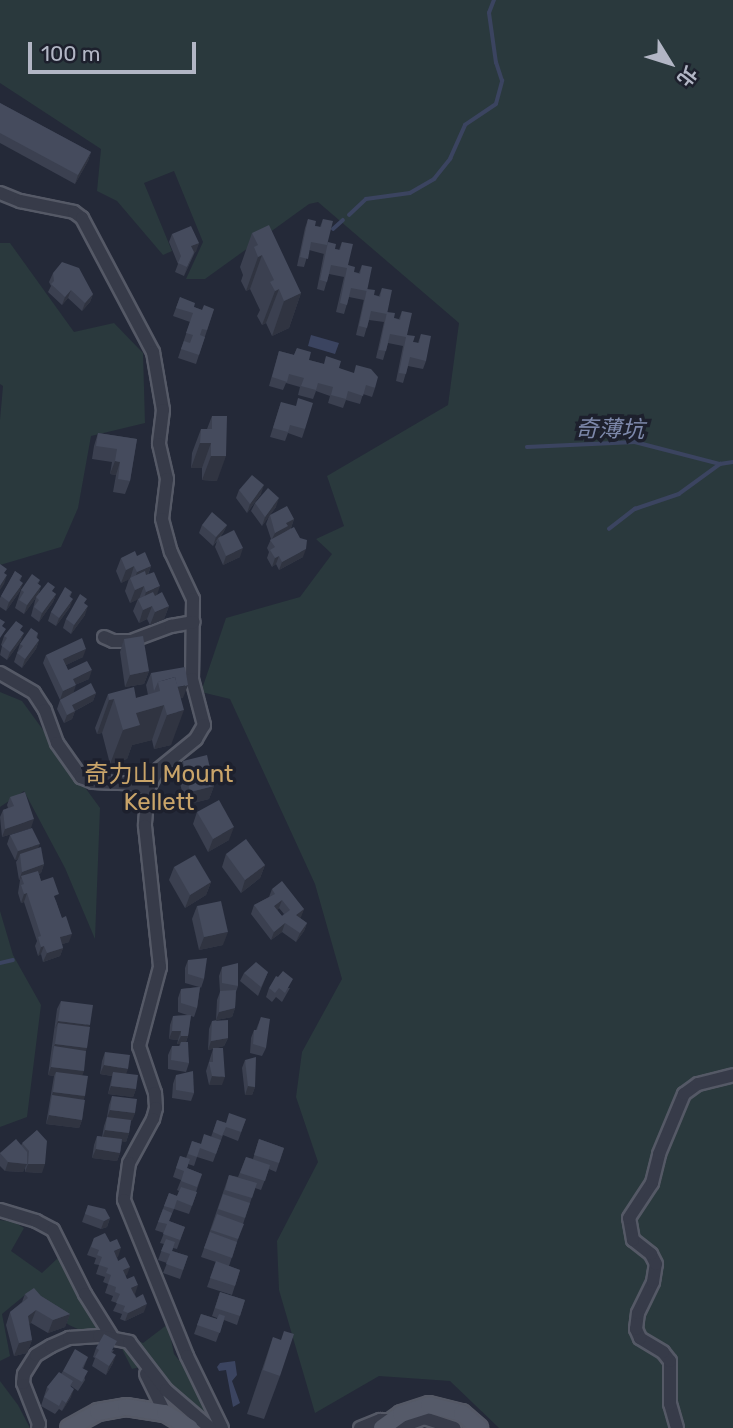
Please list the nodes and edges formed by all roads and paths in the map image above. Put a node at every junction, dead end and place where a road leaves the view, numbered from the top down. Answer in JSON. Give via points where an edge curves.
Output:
{"nodes":[{"id":1,"x":0,"y":193,"type":"edge"},
{"id":2,"x":194,"y":622,"type":"junction"},
{"id":3,"x":104,"y":637,"type":"dead end"},
{"id":4,"x":0,"y":673,"type":"edge"},
{"id":5,"x":148,"y":789,"type":"junction"},
{"id":6,"x":733,"y":1075,"type":"edge"},
{"id":7,"x":0,"y":1210,"type":"edge"},
{"id":8,"x":112,"y":1337,"type":"junction"},
{"id":9,"x":136,"y":1351,"type":"junction"},
{"id":10,"x":165,"y":1413,"type":"junction"},
{"id":11,"x":392,"y":1426,"type":"edge"},
{"id":12,"x":38,"y":1428,"type":"edge"},
{"id":13,"x":69,"y":1428,"type":"edge"},
{"id":14,"x":191,"y":1428,"type":"edge"},
{"id":15,"x":210,"y":1428,"type":"edge"},
{"id":16,"x":222,"y":1428,"type":"edge"},
{"id":17,"x":360,"y":1428,"type":"edge"},
{"id":18,"x":454,"y":1428,"type":"edge"},
{"id":19,"x":479,"y":1428,"type":"edge"},
{"id":20,"x":677,"y":1428,"type":"edge"}],
"edges":[{"from":1,"to":2,"type":"street","via":[[80,216],[153,352],[163,410],[159,444],[167,479],[162,519],[171,552],[191,593]]},
{"from":2,"to":3,"type":"street","via":[[175,624],[131,641]]},
{"from":2,"to":5,"type":"street","via":[[192,679],[203,729],[158,770]]},
{"from":4,"to":5,"type":"street","via":[[34,693],[57,743],[81,777]]},
{"from":5,"to":16,"type":"street","via":[[145,826],[160,967],[139,1046],[156,1108],[129,1163],[124,1200],[187,1356]]},
{"from":6,"to":20,"type":"street","via":[[698,1084],[684,1094],[652,1182],[629,1221],[633,1240],[656,1264],[636,1329],[640,1338],[670,1361],[670,1404]]},
{"from":7,"to":8,"type":"street","via":[[53,1230]]},
{"from":8,"to":9,"type":"street","via":[[129,1342]]},
{"from":8,"to":12,"type":"street","via":[[69,1338],[37,1356],[23,1382]]},
{"from":9,"to":10,"type":"street"},
{"from":9,"to":15,"type":"street","via":[[166,1390]]},
{"from":10,"to":13,"type":"main road","via":[[117,1408]]},
{"from":10,"to":14,"type":"main road"},
{"from":11,"to":17,"type":"street","via":[[380,1420]]},
{"from":11,"to":18,"type":"street","via":[[424,1418]]},
{"from":11,"to":19,"type":"main road","via":[[420,1406],[439,1406],[461,1413]]}]}
